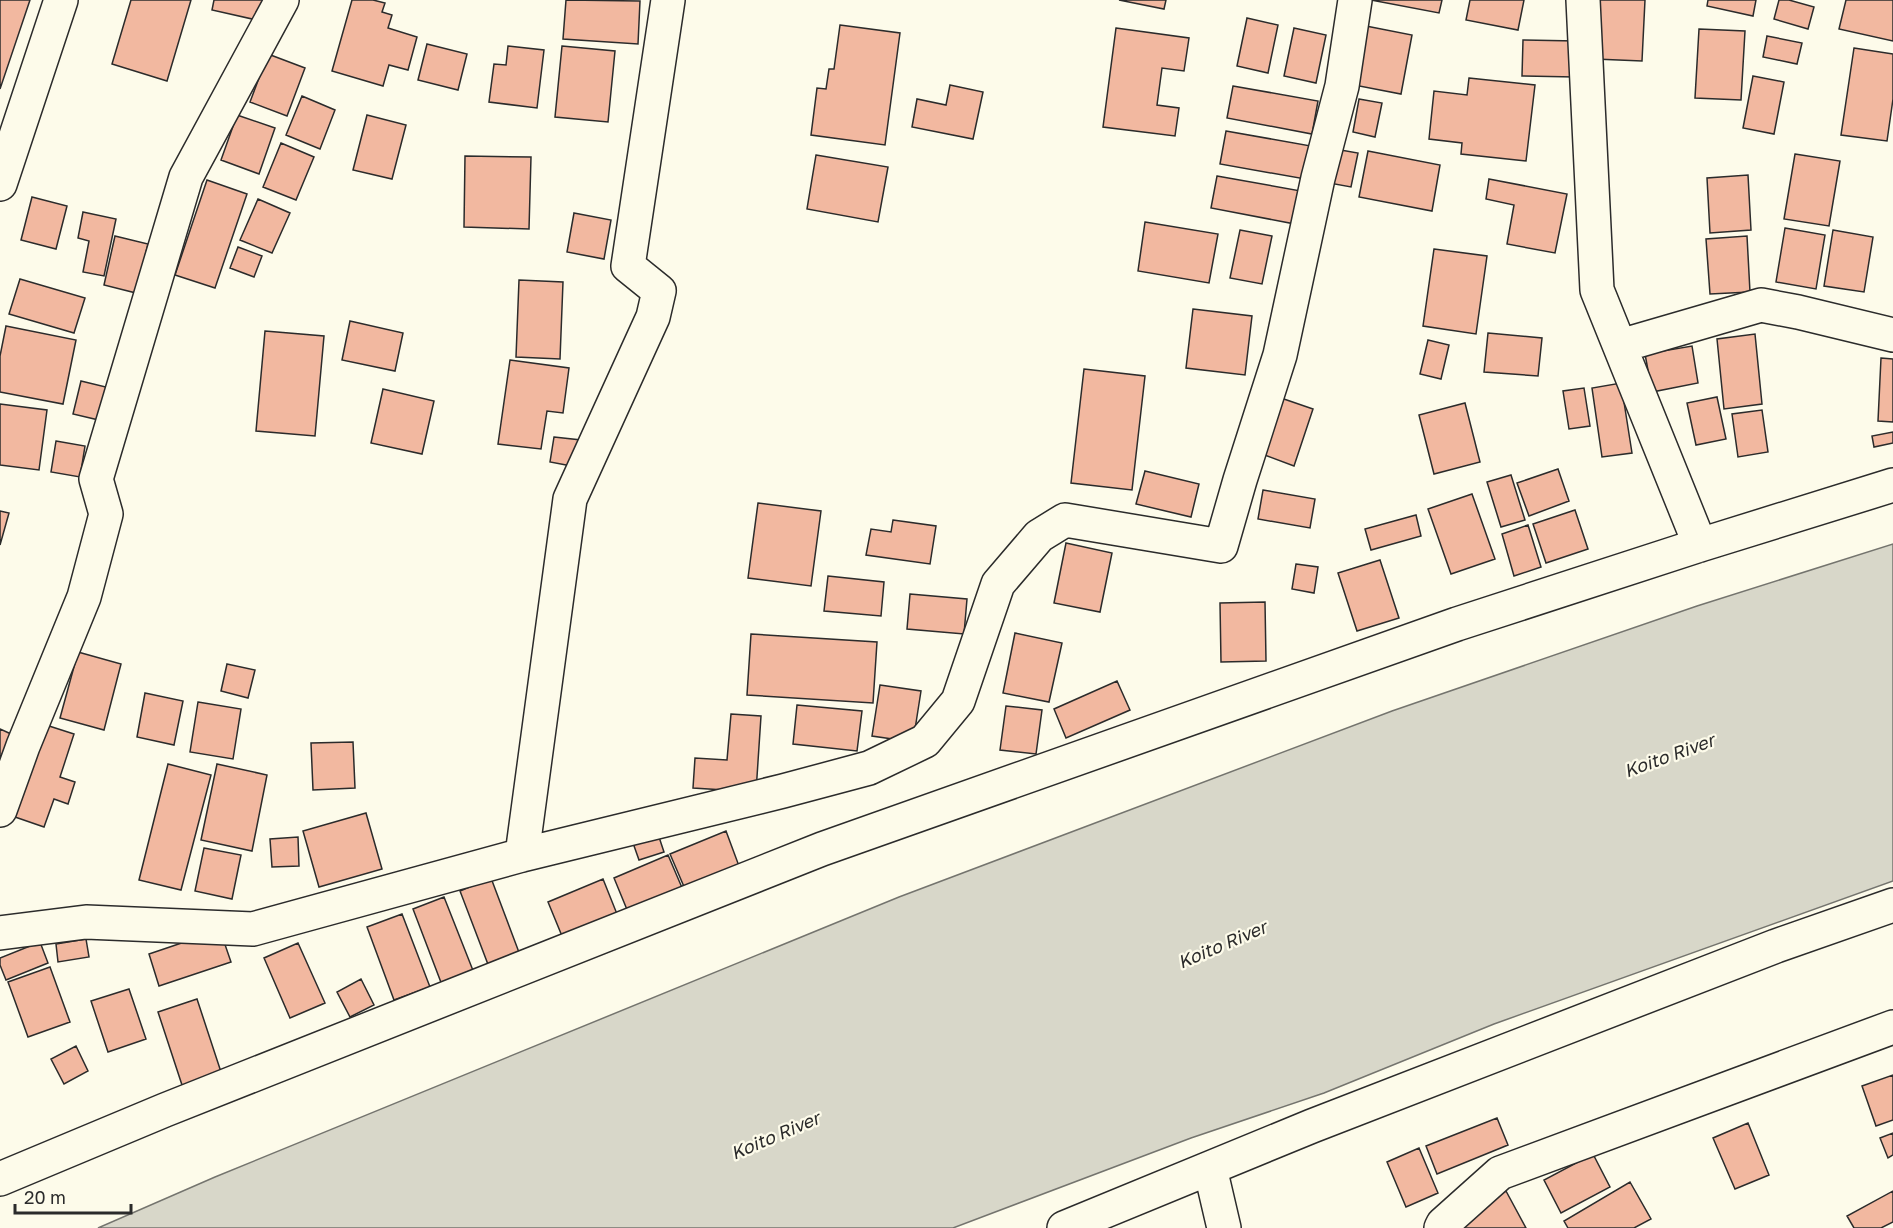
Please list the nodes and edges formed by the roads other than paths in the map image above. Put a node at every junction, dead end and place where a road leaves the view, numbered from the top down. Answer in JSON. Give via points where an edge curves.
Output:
{"nodes":[{"id":1,"x":61,"y":0,"type":"edge"},
{"id":2,"x":282,"y":0,"type":"edge"},
{"id":3,"x":668,"y":0,"type":"edge"},
{"id":4,"x":1355,"y":0,"type":"edge"},
{"id":5,"x":1583,"y":0,"type":"edge"},
{"id":6,"x":0,"y":184,"type":"edge"},
{"id":7,"x":1893,"y":335,"type":"edge"},
{"id":8,"x":1620,"y":346,"type":"junction"},
{"id":9,"x":1893,"y":485,"type":"edge"},
{"id":10,"x":1700,"y":545,"type":"junction"},
{"id":11,"x":0,"y":810,"type":"edge"},
{"id":12,"x":522,"y":855,"type":"junction"},
{"id":13,"x":1893,"y":905,"type":"edge"},
{"id":14,"x":0,"y":933,"type":"edge"},
{"id":15,"x":1893,"y":1027,"type":"edge"},
{"id":16,"x":1210,"y":1168,"type":"junction"},
{"id":17,"x":0,"y":1179,"type":"edge"},
{"id":18,"x":1064,"y":1228,"type":"edge"},
{"id":19,"x":1224,"y":1228,"type":"edge"},
{"id":20,"x":1441,"y":1228,"type":"edge"}],
"edges":[{"from":1,"to":6,"type":"street"},
{"from":2,"to":11,"type":"street","via":[[186,177],[96,479],[106,514],[84,597]]},
{"from":3,"to":12,"type":"street","via":[[628,266],[659,291],[652,317],[570,500]]},
{"from":4,"to":12,"type":"street","via":[[1342,86],[1280,355],[1221,546],[1065,520],[1039,536],[998,584],[958,701],[925,741],[869,768]]},
{"from":5,"to":8,"type":"street","via":[[1597,290]]},
{"from":7,"to":8,"type":"street","via":[[1761,305]]},
{"from":8,"to":10,"type":"street"},
{"from":9,"to":10,"type":"street"},
{"from":10,"to":17,"type":"street","via":[[1457,624],[822,849]]},
{"from":12,"to":14,"type":"street","via":[[253,929],[86,922]]},
{"from":13,"to":16,"type":"street","via":[[1776,946]]},
{"from":15,"to":20,"type":"street","via":[[1500,1173]]},
{"from":16,"to":18,"type":"street"},
{"from":16,"to":19,"type":"street"}]}
